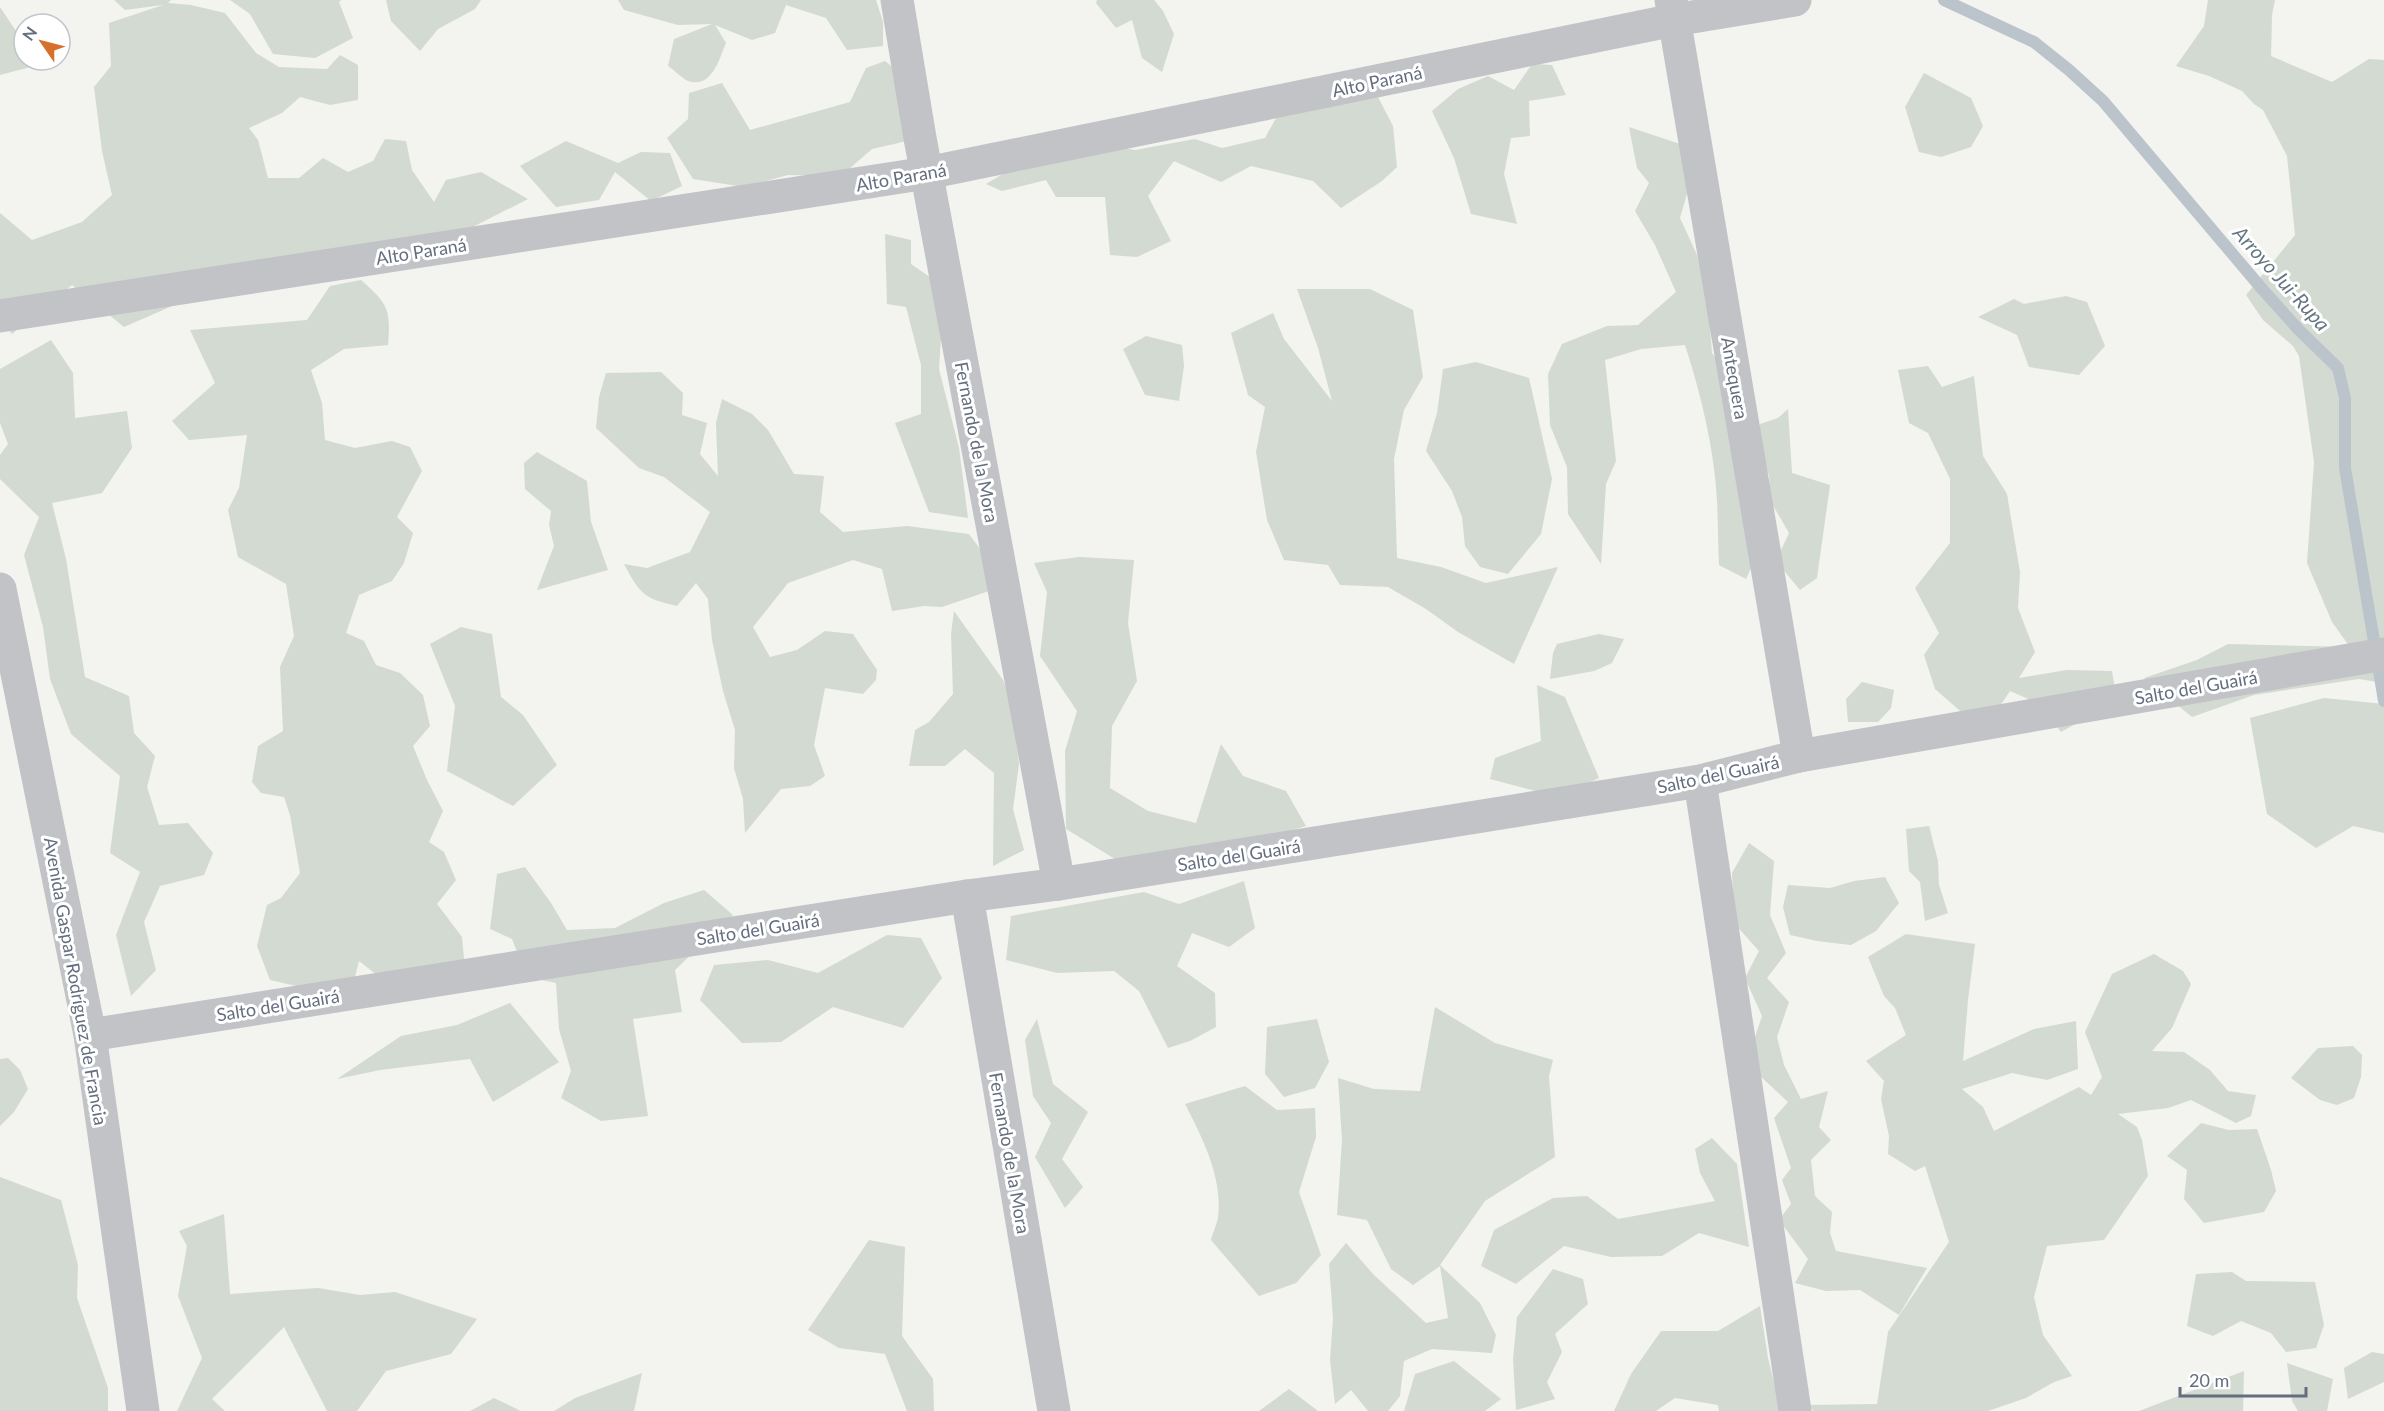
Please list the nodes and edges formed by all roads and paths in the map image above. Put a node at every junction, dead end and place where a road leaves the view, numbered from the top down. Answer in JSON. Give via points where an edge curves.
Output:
{"nodes":[{"id":1,"x":897,"y":0,"type":"edge"},
{"id":2,"x":1795,"y":0,"type":"edge"},
{"id":3,"x":1673,"y":10,"type":"edge"},
{"id":4,"x":927,"y":173,"type":"junction"},
{"id":5,"x":0,"y":316,"type":"edge"},
{"id":6,"x":0,"y":589,"type":"edge"},
{"id":7,"x":2384,"y":654,"type":"edge"},
{"id":8,"x":1798,"y":756,"type":"junction"},
{"id":9,"x":1700,"y":782,"type":"junction"},
{"id":10,"x":1059,"y":884,"type":"junction"},
{"id":11,"x":967,"y":896,"type":"junction"},
{"id":12,"x":90,"y":1035,"type":"junction"},
{"id":13,"x":143,"y":1411,"type":"edge"},
{"id":14,"x":1054,"y":1411,"type":"edge"},
{"id":15,"x":1795,"y":1411,"type":"edge"}],
"edges":[{"from":1,"to":4,"type":"street","name":"Fernando de la Mora"},
{"from":2,"to":3,"type":"street","name":"Alto Paraná"},
{"from":3,"to":4,"type":"street","name":"Alto Paraná"},
{"from":3,"to":8,"type":"street","name":"Antequera"},
{"from":4,"to":5,"type":"street","name":"Alto Paraná"},
{"from":4,"to":10,"type":"street","name":"Fernando de la Mora"},
{"from":6,"to":12,"type":"street","name":"Avenida Gaspar Rodríguez de Francia"},
{"from":7,"to":8,"type":"street","name":"Salto del Guairá"},
{"from":8,"to":9,"type":"street","name":"Salto del Guairá"},
{"from":9,"to":10,"type":"street","name":"Salto del Guairá"},
{"from":9,"to":15,"type":"street"},
{"from":10,"to":11,"type":"street","name":"Salto del Guairá"},
{"from":11,"to":12,"type":"street","name":"Salto del Guairá"},
{"from":11,"to":14,"type":"street","name":"Fernando de la Mora"},
{"from":12,"to":13,"type":"street","name":"Avenida Gaspar Rodríguez de Francia"}]}
